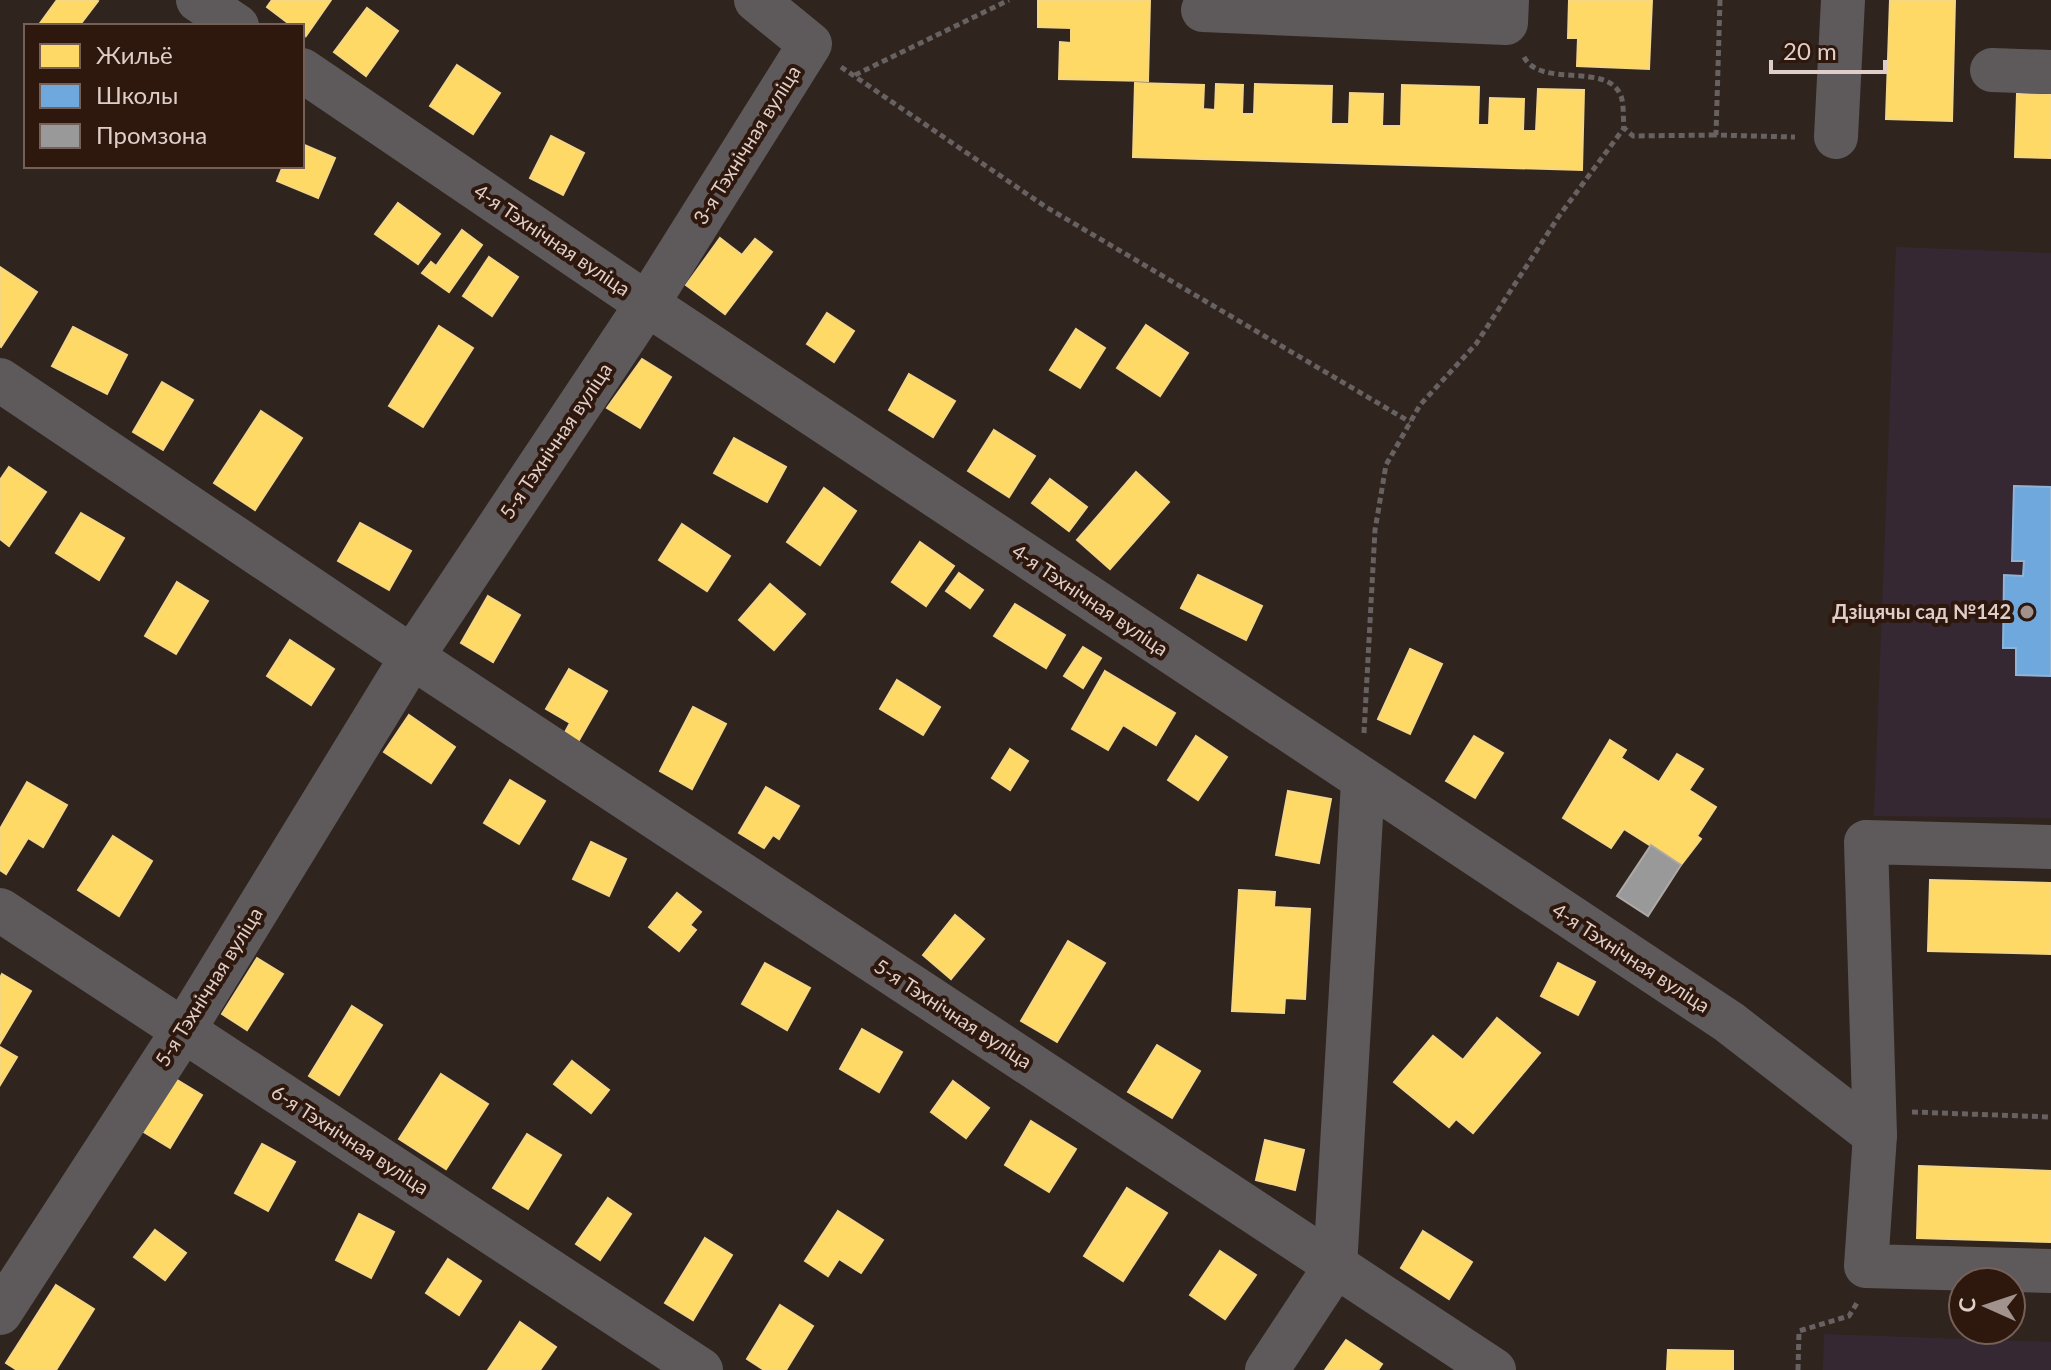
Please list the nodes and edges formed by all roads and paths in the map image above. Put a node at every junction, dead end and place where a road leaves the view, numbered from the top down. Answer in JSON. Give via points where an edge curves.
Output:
{"nodes":[{"id":1,"x":198,"y":0,"type":"edge"},
{"id":2,"x":756,"y":0,"type":"edge"},
{"id":3,"x":1009,"y":0,"type":"edge"},
{"id":4,"x":1720,"y":0,"type":"edge"},
{"id":5,"x":1843,"y":0,"type":"edge"},
{"id":6,"x":1203,"y":10,"type":"dead end"},
{"id":7,"x":1506,"y":12,"type":"edge"},
{"id":8,"x":234,"y":24,"type":"edge"},
{"id":9,"x":810,"y":44,"type":"junction"},
{"id":10,"x":1992,"y":70,"type":"dead end"},
{"id":11,"x":304,"y":71,"type":"edge"},
{"id":12,"x":2051,"y":72,"type":"edge"},
{"id":13,"x":854,"y":76,"type":"junction"},
{"id":14,"x":1624,"y":128,"type":"junction"},
{"id":15,"x":1716,"y":135,"type":"junction"},
{"id":16,"x":1836,"y":137,"type":"joint"},
{"id":17,"x":647,"y":304,"type":"junction"},
{"id":18,"x":0,"y":380,"type":"edge"},
{"id":19,"x":1410,"y":422,"type":"junction"},
{"id":20,"x":412,"y":657,"type":"junction"},
{"id":21,"x":1363,"y":782,"type":"junction"},
{"id":22,"x":2051,"y":847,"type":"edge"},
{"id":23,"x":0,"y":910,"type":"edge"},
{"id":24,"x":183,"y":1031,"type":"junction"},
{"id":25,"x":1875,"y":1135,"type":"junction"},
{"id":26,"x":1335,"y":1267,"type":"junction"},
{"id":27,"x":2051,"y":1271,"type":"edge"},
{"id":28,"x":0,"y":1313,"type":"edge"},
{"id":29,"x":701,"y":1370,"type":"edge"},
{"id":30,"x":1267,"y":1370,"type":"edge"},
{"id":31,"x":1494,"y":1370,"type":"edge"}],
"edges":[{"from":1,"to":8,"type":"street"},
{"from":2,"to":9,"type":"street","name":"3-я Тэхнічная вуліца"},
{"from":3,"to":13,"type":"path"},
{"from":4,"to":15,"type":"path"},
{"from":5,"to":16,"type":"street"},
{"from":6,"to":7,"type":"street"},
{"from":7,"to":14,"type":"path","via":[[1529,67],[1598,78],[1621,96]]},
{"from":9,"to":13,"type":"path"},
{"from":9,"to":17,"type":"street","name":"3-я Тэхнічная вуліца"},
{"from":10,"to":12,"type":"street"},
{"from":11,"to":17,"type":"street","name":"4-я Тэхнічная вуліца"},
{"from":13,"to":19,"type":"path","via":[[1046,207]]},
{"from":14,"to":15,"type":"path","via":[[1633,136]]},
{"from":14,"to":19,"type":"path","via":[[1476,344]]},
{"from":15,"to":16,"type":"path"},
{"from":17,"to":20,"type":"street","name":"5-я Тэхнічная вуліца"},
{"from":17,"to":21,"type":"street","name":"4-я Тэхнічная вуліца"},
{"from":18,"to":20,"type":"street","name":"5-я Тэхнічная вуліца"},
{"from":19,"to":21,"type":"path","via":[[1386,465],[1375,530]]},
{"from":20,"to":24,"type":"street","name":"5-я Тэхнічная вуліца"},
{"from":20,"to":26,"type":"street","name":"5-я Тэхнічная вуліца"},
{"from":21,"to":25,"type":"street","name":"4-я Тэхнічная вуліца","via":[[1729,1022]]},
{"from":21,"to":26,"type":"street"},
{"from":22,"to":25,"type":"street","via":[[1866,842]]},
{"from":23,"to":24,"type":"street","name":"6-я Тэхнічная вуліца"},
{"from":24,"to":28,"type":"street","name":"5-я Тэхнічная вуліца"},
{"from":24,"to":29,"type":"street","name":"6-я Тэхнічная вуліца"},
{"from":25,"to":27,"type":"street","via":[[1866,1266]]},
{"from":26,"to":30,"type":"street"},
{"from":26,"to":31,"type":"street","name":"5-я Тэхнічная вуліца"}]}
